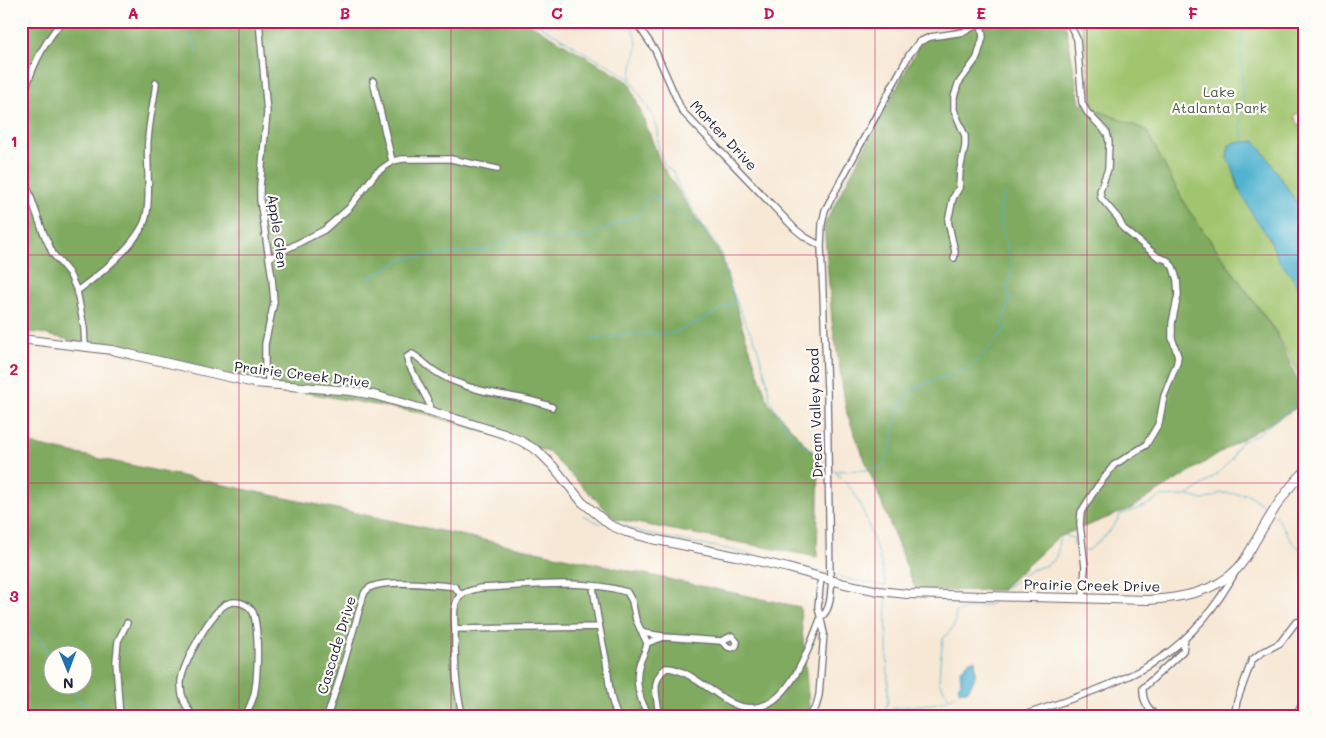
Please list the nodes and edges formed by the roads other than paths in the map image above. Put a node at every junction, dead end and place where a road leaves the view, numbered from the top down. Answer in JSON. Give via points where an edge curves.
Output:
{"nodes":[{"id":1,"x":62,"y":21,"type":"edge"},
{"id":2,"x":259,"y":21,"type":"edge"},
{"id":3,"x":635,"y":21,"type":"edge"},
{"id":4,"x":1068,"y":21,"type":"edge"},
{"id":5,"x":982,"y":22,"type":"edge"},
{"id":6,"x":373,"y":81,"type":"dead end"},
{"id":7,"x":156,"y":83,"type":"dead end"},
{"id":8,"x":21,"y":103,"type":"edge"},
{"id":9,"x":392,"y":161,"type":"junction"},
{"id":10,"x":497,"y":169,"type":"dead end"},
{"id":11,"x":21,"y":170,"type":"edge"},
{"id":12,"x":822,"y":246,"type":"junction"},
{"id":13,"x":269,"y":258,"type":"junction"},
{"id":14,"x":954,"y":258,"type":"dead end"},
{"id":15,"x":77,"y":291,"type":"junction"},
{"id":16,"x":21,"y":339,"type":"edge"},
{"id":17,"x":85,"y":346,"type":"junction"},
{"id":18,"x":268,"y":384,"type":"junction"},
{"id":19,"x":552,"y":407,"type":"dead end"},
{"id":20,"x":430,"y":411,"type":"junction"},
{"id":21,"x":1305,"y":471,"type":"edge"},
{"id":22,"x":1237,"y":569,"type":"junction"},
{"id":23,"x":821,"y":577,"type":"junction"},
{"id":24,"x":831,"y":580,"type":"junction"},
{"id":25,"x":593,"y":586,"type":"junction"},
{"id":26,"x":461,"y":595,"type":"junction"},
{"id":27,"x":1083,"y":598,"type":"junction"},
{"id":28,"x":822,"y":617,"type":"junction"},
{"id":29,"x":1305,"y":621,"type":"edge"},
{"id":30,"x":127,"y":623,"type":"dead end"},
{"id":31,"x":598,"y":627,"type":"junction"},
{"id":32,"x":455,"y":629,"type":"junction"},
{"id":33,"x":644,"y":633,"type":"junction"},
{"id":34,"x":664,"y":637,"type":"junction"},
{"id":35,"x":1185,"y":638,"type":"junction"},
{"id":36,"x":721,"y":641,"type":"dead end"},
{"id":37,"x":647,"y":643,"type":"junction"},
{"id":38,"x":1305,"y":703,"type":"edge"},
{"id":39,"x":120,"y":717,"type":"edge"},
{"id":40,"x":194,"y":717,"type":"edge"},
{"id":41,"x":245,"y":717,"type":"edge"},
{"id":42,"x":327,"y":717,"type":"edge"},
{"id":43,"x":464,"y":717,"type":"edge"},
{"id":44,"x":618,"y":717,"type":"edge"},
{"id":45,"x":651,"y":717,"type":"edge"},
{"id":46,"x":657,"y":717,"type":"edge"},
{"id":47,"x":808,"y":717,"type":"edge"},
{"id":48,"x":1018,"y":717,"type":"edge"},
{"id":49,"x":1157,"y":717,"type":"edge"},
{"id":50,"x":1234,"y":717,"type":"edge"},
{"id":51,"x":1292,"y":717,"type":"edge"}],
"edges":[{"from":1,"to":8,"type":"street","via":[[43,46]]},
{"from":2,"to":13,"type":"street","name":"Apple Glen","via":[[267,113],[260,200]]},
{"from":3,"to":12,"type":"street","name":"Morter Drive","via":[[655,50],[682,111],[795,229]]},
{"from":4,"to":27,"type":"street","via":[[1077,40],[1082,103],[1107,133],[1109,142],[1108,169],[1100,191],[1101,198],[1124,228],[1172,266],[1178,294],[1172,323],[1177,363],[1164,396],[1159,423],[1146,445],[1114,465],[1081,512]]},
{"from":5,"to":12,"type":"street","name":"Dream Valley Road","via":[[964,32],[930,37],[919,42],[909,55],[825,210]]},
{"from":5,"to":14,"type":"street","via":[[983,37],[977,58],[958,84],[954,97],[954,110],[962,127],[965,146],[959,188],[948,221]]},
{"from":6,"to":9,"type":"street"},
{"from":7,"to":15,"type":"street","via":[[148,137],[145,221],[114,261]]},
{"from":9,"to":10,"type":"street","via":[[451,159]]},
{"from":9,"to":13,"type":"street","via":[[376,173],[350,208],[324,230]]},
{"from":11,"to":15,"type":"street","via":[[53,254],[69,273]]},
{"from":12,"to":24,"type":"street","name":"Dream Valley Road"},
{"from":13,"to":18,"type":"street","name":"Apple Glen","via":[[274,302],[265,344],[264,369]]},
{"from":15,"to":17,"type":"street"},
{"from":16,"to":17,"type":"main road","name":"Prairie Creek Drive"},
{"from":17,"to":18,"type":"main road","name":"Prairie Creek Drive"},
{"from":18,"to":20,"type":"main road","name":"Prairie Creek Drive","via":[[351,391]]},
{"from":19,"to":20,"type":"street","via":[[538,401],[469,387],[442,375],[412,354],[408,363]]},
{"from":20,"to":23,"type":"main road","name":"Prairie Creek Drive","via":[[504,434],[538,451],[582,502],[610,525],[626,532]]},
{"from":21,"to":22,"type":"main road","name":"Prairie Creek Drive","via":[[1285,494]]},
{"from":22,"to":27,"type":"main road","name":"Prairie Creek Drive","via":[[1192,595],[1171,599]]},
{"from":22,"to":35,"type":"street","via":[[1215,604]]},
{"from":23,"to":24,"type":"main road","name":"Prairie Creek Drive"},
{"from":23,"to":28,"type":"street","via":[[818,607]]},
{"from":24,"to":27,"type":"main road","name":"Prairie Creek Drive","via":[[907,594]]},
{"from":24,"to":28,"type":"street","name":"Dream Valley Road","via":[[829,606]]},
{"from":25,"to":26,"type":"street","via":[[565,583],[480,588]]},
{"from":25,"to":31,"type":"street"},
{"from":25,"to":33,"type":"street","via":[[627,592]]},
{"from":26,"to":32,"type":"street","via":[[455,606]]},
{"from":26,"to":42,"type":"street","name":"Cascade Drive","via":[[449,586],[401,583],[376,584],[367,589]]},
{"from":28,"to":46,"type":"street","name":"Dream Valley Road","via":[[795,677],[773,701],[744,708],[730,703],[675,668],[666,668],[658,674],[655,686]]},
{"from":28,"to":47,"type":"street","via":[[824,633],[819,695],[816,707]]},
{"from":29,"to":50,"type":"street","via":[[1296,622],[1280,643],[1252,660]]},
{"from":30,"to":39,"type":"street","via":[[118,642],[116,662]]},
{"from":31,"to":32,"type":"street"},
{"from":31,"to":44,"type":"street","via":[[612,702]]},
{"from":32,"to":43,"type":"street","via":[[455,676]]},
{"from":33,"to":34,"type":"street"},
{"from":33,"to":37,"type":"street"},
{"from":34,"to":36,"type":"street"},
{"from":34,"to":37,"type":"street"},
{"from":35,"to":48,"type":"street","via":[[1159,659],[1130,675]]},
{"from":35,"to":49,"type":"street","via":[[1183,651],[1144,688],[1142,695],[1146,704]]},
{"from":37,"to":45,"type":"street","via":[[637,676],[642,700]]},
{"from":38,"to":51,"type":"street"},
{"from":40,"to":41,"type":"street","via":[[181,695],[180,680],[192,651],[219,607],[229,602],[248,606],[254,614],[256,674],[253,696]]}]}
